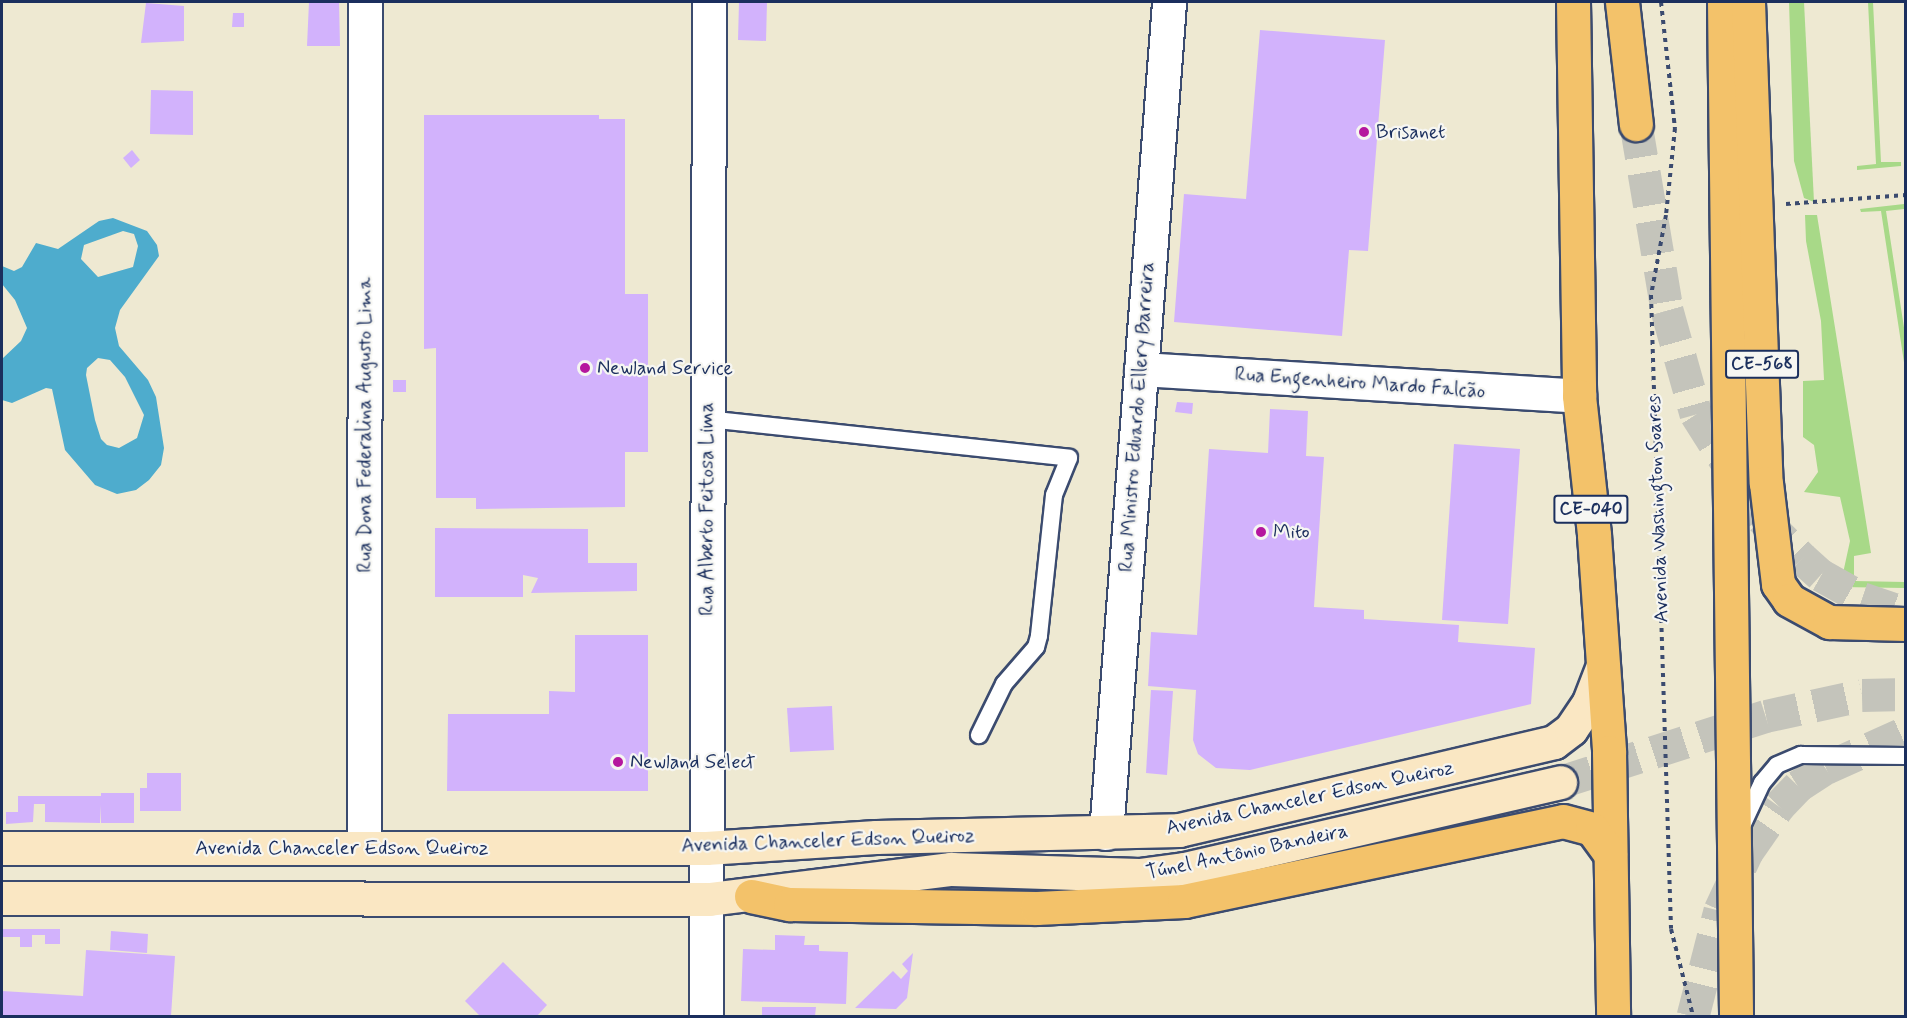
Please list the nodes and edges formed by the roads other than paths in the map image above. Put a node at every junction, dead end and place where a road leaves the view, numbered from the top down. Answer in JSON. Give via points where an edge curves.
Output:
{"nodes":[{"id":1,"x":365,"y":2,"type":"edge"},
{"id":2,"x":709,"y":2,"type":"edge"},
{"id":3,"x":1169,"y":2,"type":"edge"},
{"id":4,"x":1573,"y":2,"type":"edge"},
{"id":5,"x":1622,"y":2,"type":"edge"},
{"id":6,"x":1724,"y":2,"type":"edge"},
{"id":7,"x":1748,"y":2,"type":"edge"},
{"id":8,"x":1636,"y":124,"type":"tunnel mouth"},
{"id":9,"x":1141,"y":369,"type":"junction"},
{"id":10,"x":1580,"y":396,"type":"junction"},
{"id":11,"x":707,"y":419,"type":"junction"},
{"id":12,"x":1905,"y":624,"type":"edge"},
{"id":13,"x":1602,"y":668,"type":"junction"},
{"id":14,"x":979,"y":735,"type":"dead end"},
{"id":15,"x":1905,"y":756,"type":"edge"},
{"id":16,"x":1560,"y":782,"type":"tunnel mouth"},
{"id":17,"x":1106,"y":832,"type":"junction"},
{"id":18,"x":2,"y":848,"type":"edge"},
{"id":19,"x":364,"y":848,"type":"junction"},
{"id":20,"x":706,"y":848,"type":"junction"},
{"id":21,"x":1731,"y":849,"type":"junction"},
{"id":22,"x":1610,"y":854,"type":"junction"},
{"id":23,"x":751,"y":896,"type":"junction"},
{"id":24,"x":2,"y":898,"type":"edge"},
{"id":25,"x":709,"y":899,"type":"junction"},
{"id":26,"x":706,"y":1017,"type":"edge"},
{"id":27,"x":1612,"y":1017,"type":"edge"},
{"id":28,"x":1736,"y":1017,"type":"edge"}],
"edges":[{"from":1,"to":19,"type":"street","name":"Rua Dona Federalina Augusto Lima"},
{"from":2,"to":11,"type":"street","name":"Rua Alberto Feitosa Lima"},
{"from":3,"to":9,"type":"street","name":"Rua Ministro Eduardo Ellery Barreira"},
{"from":4,"to":10,"type":"highway","number":"CE-040"},
{"from":5,"to":8,"type":"highway"},
{"from":6,"to":21,"type":"highway","via":[[1734,627]]},
{"from":7,"to":12,"type":"highway","number":"CE-568","via":[[1766,483],[1778,584],[1789,600],[1829,622]]},
{"from":9,"to":10,"type":"street","name":"Rua Engenheiro Mardo Falcão"},
{"from":9,"to":17,"type":"street","name":"Rua Ministro Eduardo Ellery Barreira"},
{"from":10,"to":13,"type":"highway","number":"CE-040"},
{"from":11,"to":14,"type":"lane","via":[[1069,458],[1054,495],[1040,636],[1036,647],[1004,684]]},
{"from":11,"to":20,"type":"street","name":"Rua Alberto Feitosa Lima"},
{"from":13,"to":17,"type":"main road","name":"Avenida Chanceler Edson Queiroz","via":[[1589,702],[1570,729],[1554,742],[1179,830]]},
{"from":13,"to":22,"type":"highway","number":"CE-040","via":[[1609,752]]},
{"from":15,"to":21,"type":"lane","via":[[1802,755],[1777,765],[1762,783]]},
{"from":16,"to":23,"type":"main road","name":"Túnel Antônio Bandeira","via":[[1184,869],[1139,874],[951,869],[790,886]]},
{"from":17,"to":20,"type":"main road","name":"Avenida Chanceler Edson Queiroz","via":[[876,837]]},
{"from":18,"to":19,"type":"main road","name":"Avenida Chanceler Edson Queiroz"},
{"from":19,"to":20,"type":"main road","name":"Avenida Chanceler Edson Queiroz"},
{"from":20,"to":25,"type":"street","name":"Rua Alberto Feitosa Lima"},
{"from":21,"to":28,"type":"highway"},
{"from":22,"to":23,"type":"highway","via":[[1592,829],[1563,820],[1184,901],[1037,908],[790,904]]},
{"from":22,"to":27,"type":"highway","number":"CE-040"},
{"from":23,"to":25,"type":"main road"},
{"from":24,"to":25,"type":"main road"},
{"from":25,"to":26,"type":"street","name":"Rua Alberto Feitosa Lima"}]}
